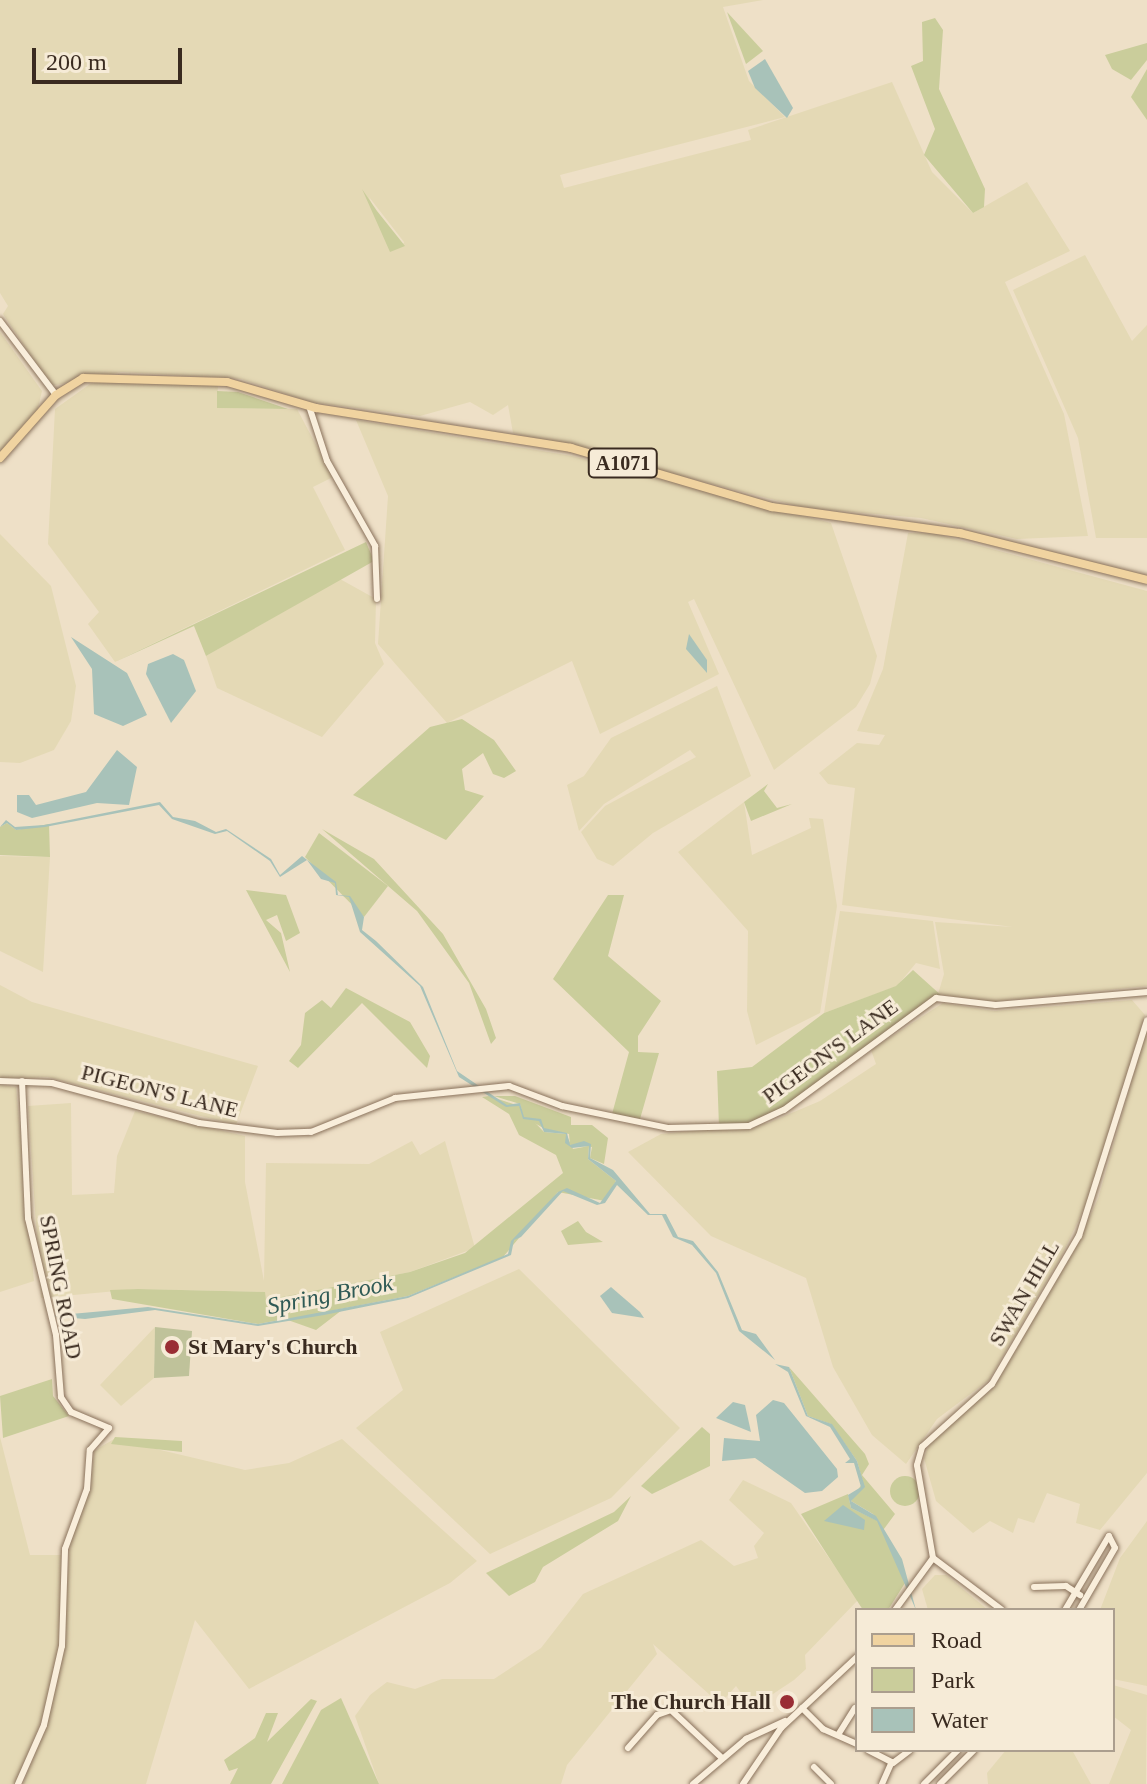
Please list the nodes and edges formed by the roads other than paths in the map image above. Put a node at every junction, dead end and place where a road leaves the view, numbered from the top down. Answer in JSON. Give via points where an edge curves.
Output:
{"nodes":[{"id":1,"x":0,"y":321,"type":"edge"},
{"id":2,"x":56,"y":395,"type":"junction"},
{"id":3,"x":309,"y":406,"type":"junction"},
{"id":4,"x":0,"y":458,"type":"edge"},
{"id":5,"x":1147,"y":580,"type":"edge"},
{"id":6,"x":377,"y":599,"type":"dead end"},
{"id":7,"x":1147,"y":992,"type":"edge"},
{"id":8,"x":1138,"y":995,"type":"junction"},
{"id":9,"x":1147,"y":1002,"type":"edge"},
{"id":10,"x":1147,"y":1020,"type":"edge"},
{"id":11,"x":0,"y":1081,"type":"edge"},
{"id":12,"x":22,"y":1081,"type":"junction"},
{"id":13,"x":933,"y":1558,"type":"junction"},
{"id":14,"x":1034,"y":1587,"type":"dead end"},
{"id":15,"x":1043,"y":1588,"type":"junction"},
{"id":16,"x":1076,"y":1593,"type":"junction"},
{"id":17,"x":1043,"y":1597,"type":"dead end"},
{"id":18,"x":1086,"y":1598,"type":"junction"},
{"id":19,"x":896,"y":1608,"type":"edge"},
{"id":20,"x":999,"y":1608,"type":"edge"},
{"id":21,"x":1066,"y":1608,"type":"edge"},
{"id":22,"x":1080,"y":1608,"type":"edge"},
{"id":23,"x":855,"y":1659,"type":"edge"},
{"id":24,"x":802,"y":1708,"type":"junction"},
{"id":25,"x":855,"y":1708,"type":"edge"},
{"id":26,"x":788,"y":1721,"type":"junction"},
{"id":27,"x":762,"y":1730,"type":"junction"},
{"id":28,"x":838,"y":1735,"type":"junction"},
{"id":29,"x":771,"y":1740,"type":"junction"},
{"id":30,"x":855,"y":1743,"type":"edge"},
{"id":31,"x":629,"y":1744,"type":"dead end"},
{"id":32,"x":872,"y":1752,"type":"edge"},
{"id":33,"x":907,"y":1752,"type":"edge"},
{"id":34,"x":956,"y":1752,"type":"edge"},
{"id":35,"x":972,"y":1752,"type":"edge"},
{"id":36,"x":722,"y":1758,"type":"junction"},
{"id":37,"x":892,"y":1762,"type":"junction"},
{"id":38,"x":817,"y":1772,"type":"dead end"},
{"id":39,"x":18,"y":1784,"type":"edge"},
{"id":40,"x":693,"y":1784,"type":"edge"},
{"id":41,"x":743,"y":1784,"type":"edge"},
{"id":42,"x":831,"y":1784,"type":"edge"},
{"id":43,"x":882,"y":1784,"type":"edge"},
{"id":44,"x":924,"y":1784,"type":"edge"},
{"id":45,"x":940,"y":1784,"type":"edge"}],
"edges":[{"from":1,"to":2,"type":"street"},
{"from":2,"to":3,"type":"main road","number":"A1071","via":[[83,378],[116,376],[227,382]]},
{"from":2,"to":4,"type":"main road","number":"A1071"},
{"from":3,"to":5,"type":"main road","number":"A1071","via":[[544,442],[772,507],[948,531]]},
{"from":3,"to":6,"type":"street","via":[[327,461],[375,546]]},
{"from":7,"to":8,"type":"street","name":"PIGEON'S LANE"},
{"from":8,"to":9,"type":"street"},
{"from":8,"to":12,"type":"street","name":"PIGEON'S LANE","via":[[996,1005],[936,998],[784,1110],[749,1126],[668,1128],[562,1106],[509,1086],[395,1098],[311,1132],[277,1133],[199,1123],[52,1083]]},
{"from":10,"to":13,"type":"street","name":"SWAN HILL","via":[[1079,1236],[992,1384],[922,1447],[917,1465]]},
{"from":11,"to":12,"type":"street","name":"PIGEON'S LANE"},
{"from":12,"to":39,"type":"street","name":"SPRING ROAD","via":[[28,1218],[61,1397],[71,1412],[106,1423],[108,1436],[90,1450],[87,1489],[65,1549],[62,1646],[44,1725]]},
{"from":13,"to":19,"type":"street"},
{"from":13,"to":20,"type":"street"},
{"from":14,"to":15,"type":"street"},
{"from":15,"to":16,"type":"street"},
{"from":15,"to":17,"type":"street"},
{"from":16,"to":18,"type":"street"},
{"from":16,"to":18,"type":"street","via":[[1109,1536],[1116,1545]]},
{"from":16,"to":21,"type":"street"},
{"from":18,"to":22,"type":"street"},
{"from":23,"to":24,"type":"street"},
{"from":24,"to":26,"type":"street"},
{"from":24,"to":28,"type":"street"},
{"from":25,"to":28,"type":"street"},
{"from":26,"to":27,"type":"street"},
{"from":26,"to":29,"type":"street"},
{"from":27,"to":29,"type":"street"},
{"from":27,"to":36,"type":"street"},
{"from":28,"to":30,"type":"street"},
{"from":29,"to":41,"type":"street"},
{"from":31,"to":36,"type":"street","via":[[657,1715],[671,1710]]},
{"from":32,"to":37,"type":"street"},
{"from":33,"to":37,"type":"street"},
{"from":34,"to":44,"type":"street"},
{"from":35,"to":45,"type":"street"},
{"from":36,"to":40,"type":"street"},
{"from":37,"to":43,"type":"street"},
{"from":38,"to":42,"type":"street"}]}
